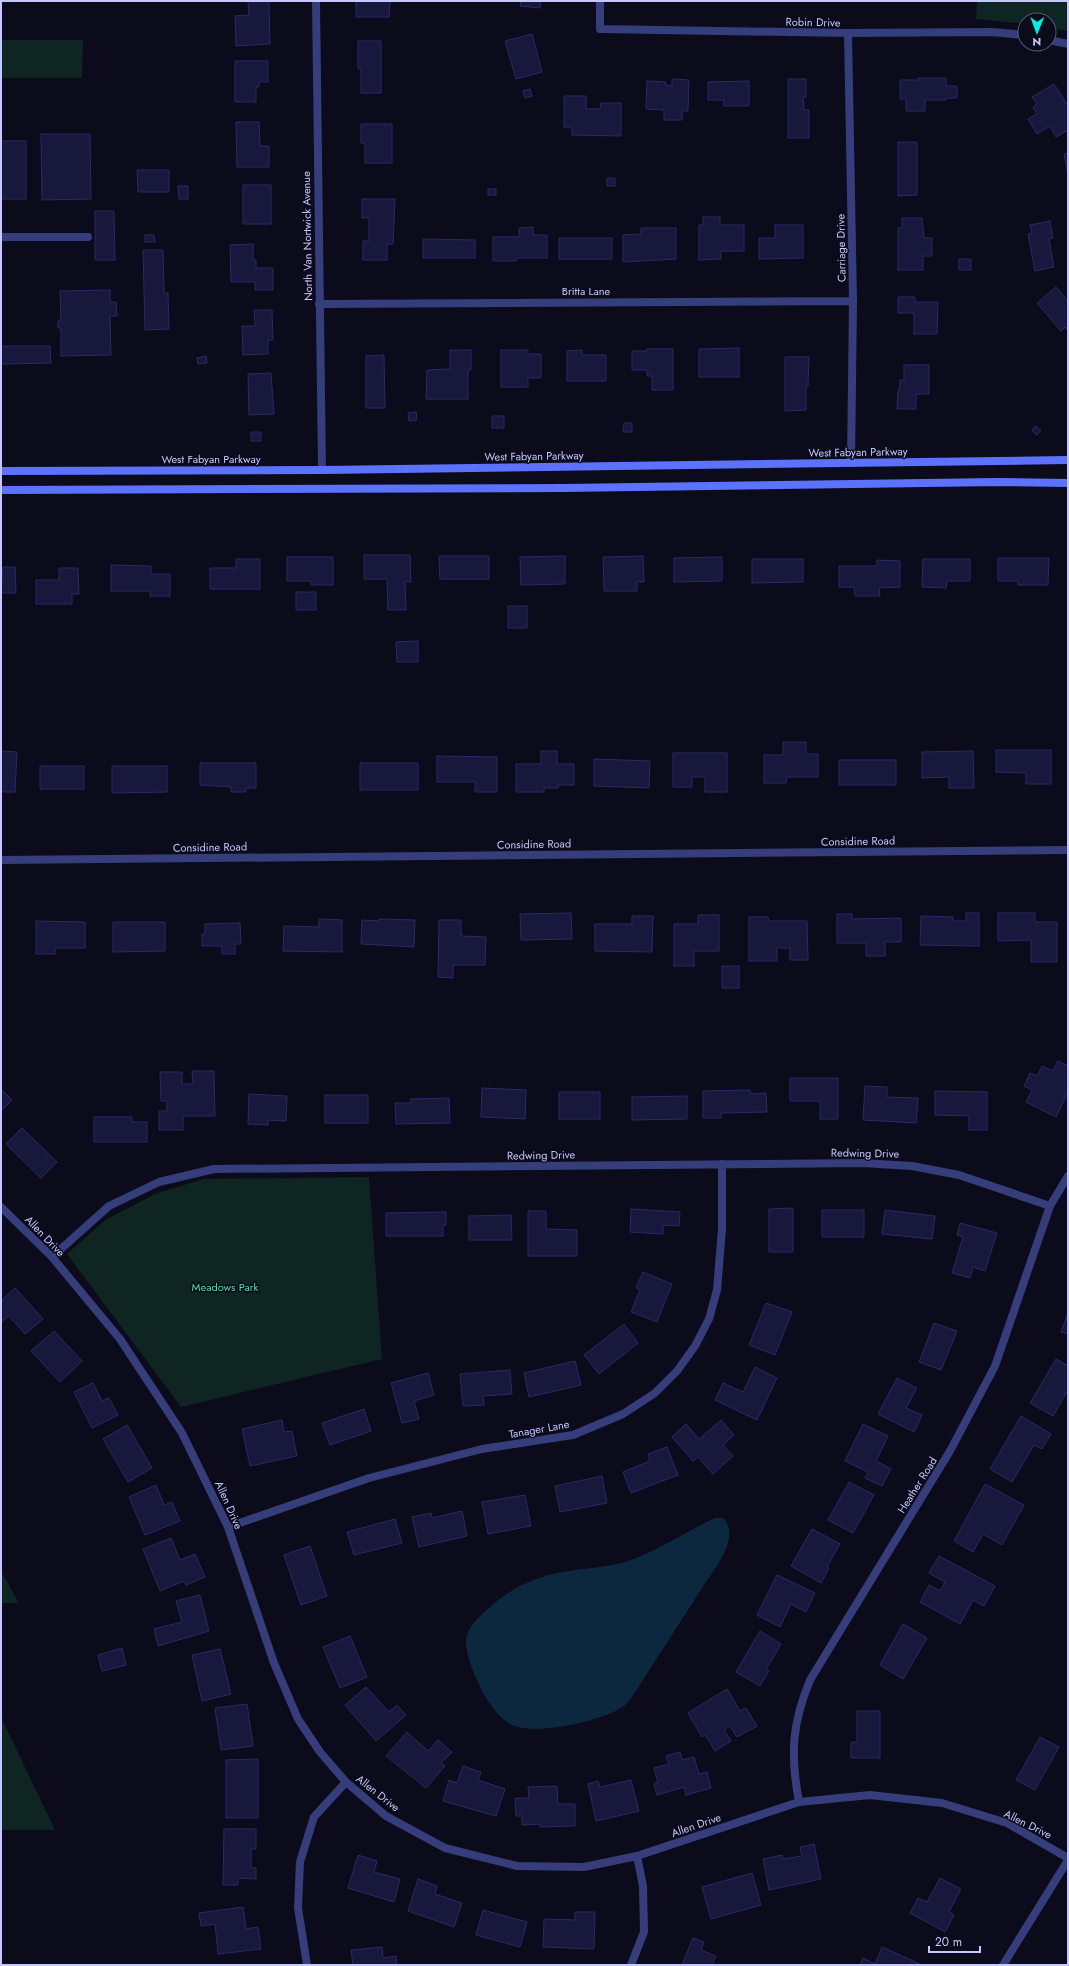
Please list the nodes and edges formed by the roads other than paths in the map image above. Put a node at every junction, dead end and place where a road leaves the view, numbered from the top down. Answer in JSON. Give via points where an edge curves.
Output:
{"nodes":[{"id":1,"x":316,"y":1,"type":"edge"},
{"id":2,"x":600,"y":1,"type":"edge"},
{"id":3,"x":848,"y":33,"type":"junction"},
{"id":4,"x":1017,"y":34,"type":"edge"},
{"id":5,"x":1057,"y":42,"type":"edge"},
{"id":6,"x":1068,"y":44,"type":"edge"},
{"id":7,"x":1,"y":237,"type":"edge"},
{"id":8,"x":88,"y":237,"type":"dead end"},
{"id":9,"x":853,"y":301,"type":"junction"},
{"id":10,"x":319,"y":304,"type":"junction"},
{"id":11,"x":1068,"y":460,"type":"edge"},
{"id":12,"x":851,"y":463,"type":"junction"},
{"id":13,"x":322,"y":470,"type":"junction"},
{"id":14,"x":1,"y":471,"type":"edge"},
{"id":15,"x":1068,"y":483,"type":"edge"},
{"id":16,"x":1,"y":490,"type":"edge"},
{"id":17,"x":1068,"y":850,"type":"edge"},
{"id":18,"x":1,"y":860,"type":"edge"},
{"id":19,"x":722,"y":1164,"type":"junction"},
{"id":20,"x":1068,"y":1176,"type":"edge"},
{"id":21,"x":1050,"y":1206,"type":"junction"},
{"id":22,"x":1,"y":1207,"type":"edge"},
{"id":23,"x":52,"y":1257,"type":"junction"},
{"id":24,"x":228,"y":1528,"type":"junction"},
{"id":25,"x":346,"y":1782,"type":"junction"},
{"id":26,"x":799,"y":1802,"type":"junction"},
{"id":27,"x":637,"y":1856,"type":"junction"},
{"id":28,"x":1068,"y":1859,"type":"edge"},
{"id":29,"x":308,"y":1965,"type":"edge"},
{"id":30,"x":631,"y":1965,"type":"edge"},
{"id":31,"x":1003,"y":1965,"type":"edge"}],
"edges":[{"from":1,"to":10,"type":"street","name":"North Van Nortwick Avenue"},
{"from":2,"to":3,"type":"street","name":"Robin Drive","via":[[600,29]]},
{"from":3,"to":4,"type":"street","name":"Robin Drive","via":[[991,32]]},
{"from":3,"to":9,"type":"street","name":"Carriage Drive"},
{"from":5,"to":6,"type":"street"},
{"from":7,"to":8,"type":"street"},
{"from":9,"to":10,"type":"street","name":"Britta Lane"},
{"from":9,"to":12,"type":"street","name":"Carriage Drive"},
{"from":10,"to":13,"type":"street","name":"North Van Nortwick Avenue"},
{"from":11,"to":12,"type":"main road","name":"West Fabyan Parkway"},
{"from":12,"to":13,"type":"main road","name":"West Fabyan Parkway"},
{"from":13,"to":14,"type":"main road","name":"West Fabyan Parkway"},
{"from":15,"to":16,"type":"main road"},
{"from":17,"to":18,"type":"street","name":"Considine Road"},
{"from":19,"to":21,"type":"street","name":"Redwing Drive","via":[[863,1163],[912,1166],[959,1174]]},
{"from":19,"to":23,"type":"street","name":"Redwing Drive","via":[[214,1169],[159,1182],[108,1206]]},
{"from":19,"to":24,"type":"street","name":"Tanager Lane","via":[[722,1229],[717,1290],[709,1319],[695,1346],[677,1371],[654,1393],[623,1414],[573,1435],[482,1450],[369,1478]]},
{"from":20,"to":21,"type":"street","name":"Heather Road"},
{"from":21,"to":26,"type":"street","name":"Heather Road","via":[[995,1366],[950,1451],[810,1680],[801,1703],[792,1751]]},
{"from":22,"to":23,"type":"street","name":"Allen Drive"},
{"from":23,"to":24,"type":"street","name":"Allen Drive","via":[[120,1339],[182,1433]]},
{"from":24,"to":25,"type":"street","name":"Allen Drive","via":[[274,1662],[298,1719],[320,1752]]},
{"from":25,"to":27,"type":"street","name":"Allen Drive","via":[[386,1816],[445,1848],[517,1866],[584,1867]]},
{"from":25,"to":29,"type":"street","via":[[314,1817],[300,1862],[298,1908]]},
{"from":26,"to":27,"type":"street","name":"Allen Drive"},
{"from":26,"to":28,"type":"street","name":"Allen Drive","via":[[870,1795],[942,1802],[1007,1824]]},
{"from":27,"to":30,"type":"street","via":[[643,1886],[644,1932]]},
{"from":28,"to":31,"type":"street"}]}
